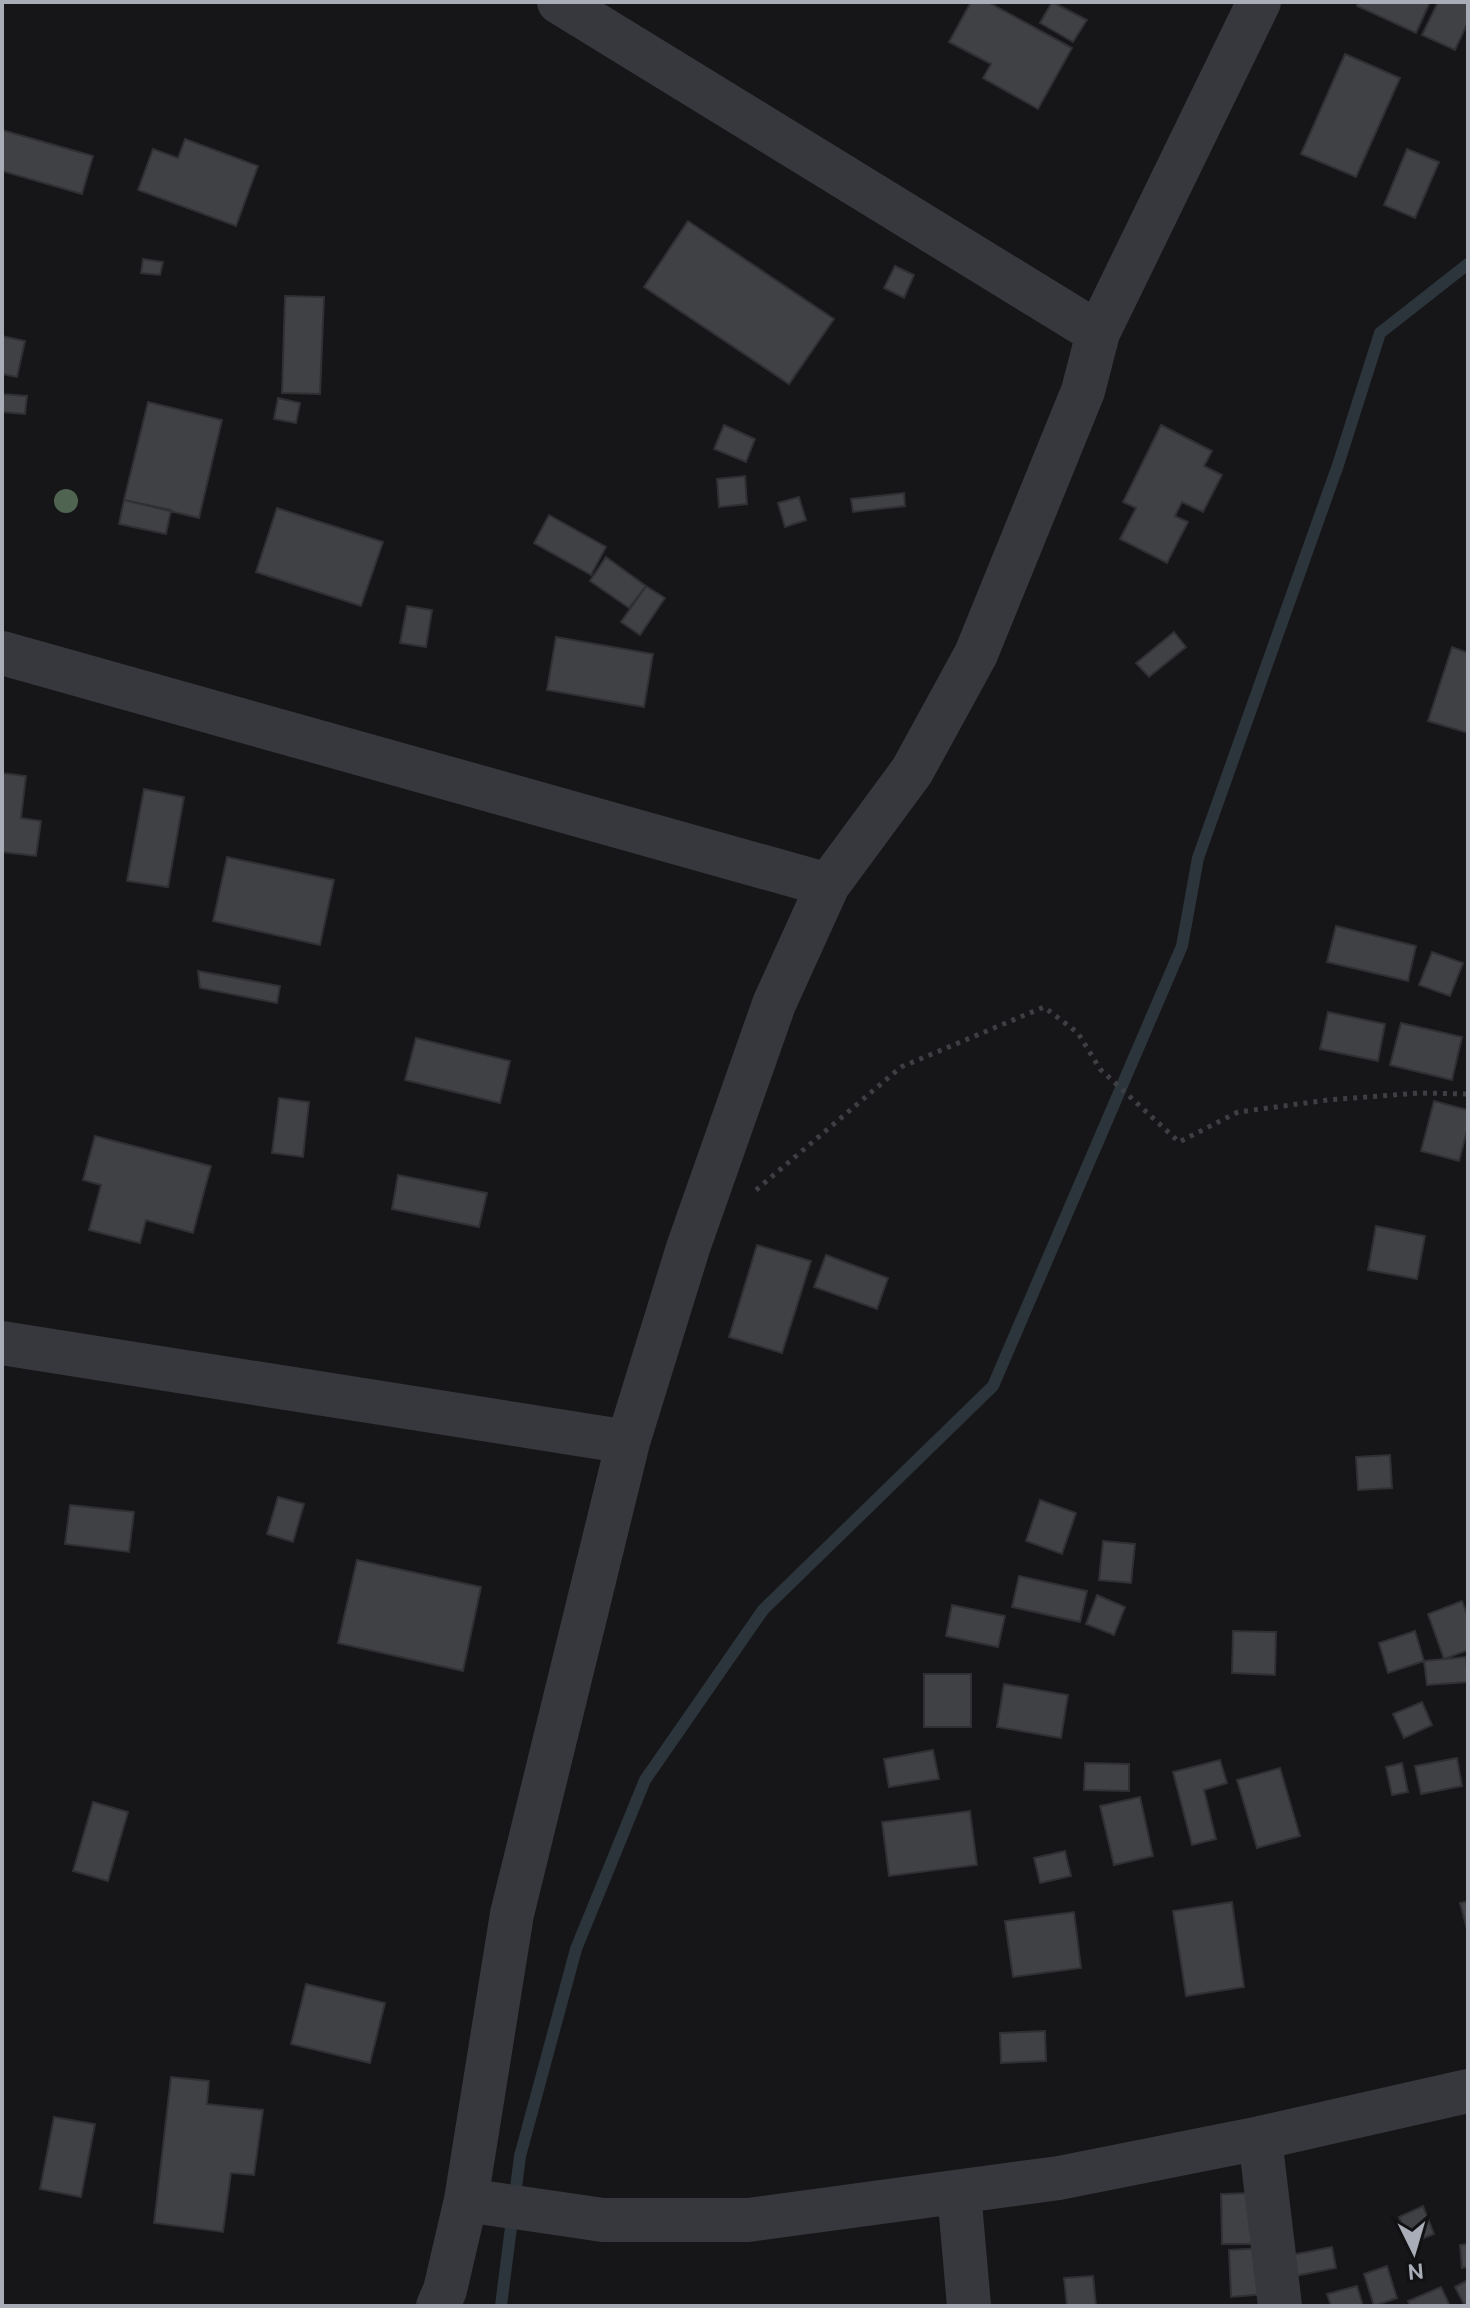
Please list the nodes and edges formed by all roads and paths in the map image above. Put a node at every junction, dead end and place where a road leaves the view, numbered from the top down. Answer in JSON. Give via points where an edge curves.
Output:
{"nodes":[{"id":1,"x":559,"y":2,"type":"edge"},
{"id":2,"x":1259,"y":2,"type":"edge"},
{"id":3,"x":1098,"y":333,"type":"junction"},
{"id":4,"x":2,"y":653,"type":"edge"},
{"id":5,"x":828,"y":885,"type":"junction"},
{"id":6,"x":1468,"y":1094,"type":"edge"},
{"id":7,"x":747,"y":1198,"type":"dead end"},
{"id":8,"x":2,"y":1343,"type":"edge"},
{"id":9,"x":628,"y":1442,"type":"junction"},
{"id":10,"x":1468,"y":2091,"type":"edge"},
{"id":11,"x":1260,"y":2138,"type":"junction"},
{"id":12,"x":959,"y":2192,"type":"junction"},
{"id":13,"x":466,"y":2200,"type":"junction"},
{"id":14,"x":438,"y":2306,"type":"edge"},
{"id":15,"x":969,"y":2306,"type":"edge"},
{"id":16,"x":1280,"y":2306,"type":"edge"}],
"edges":[{"from":1,"to":3,"type":"street"},
{"from":2,"to":3,"type":"street"},
{"from":3,"to":5,"type":"street","via":[[1083,391],[976,654],[912,771]]},
{"from":4,"to":5,"type":"street"},
{"from":5,"to":9,"type":"street","via":[[769,1018],[688,1248]]},
{"from":6,"to":7,"type":"path","via":[[1359,1097],[1238,1112],[1179,1142],[1100,1069],[1078,1033],[1044,1007],[901,1067]]},
{"from":8,"to":9,"type":"street"},
{"from":9,"to":13,"type":"street","via":[[512,1914]]},
{"from":10,"to":11,"type":"street"},
{"from":11,"to":12,"type":"street"},
{"from":11,"to":16,"type":"street"},
{"from":12,"to":13,"type":"street","via":[[748,2220],[603,2220]]},
{"from":12,"to":15,"type":"street"},
{"from":13,"to":14,"type":"street"}]}
